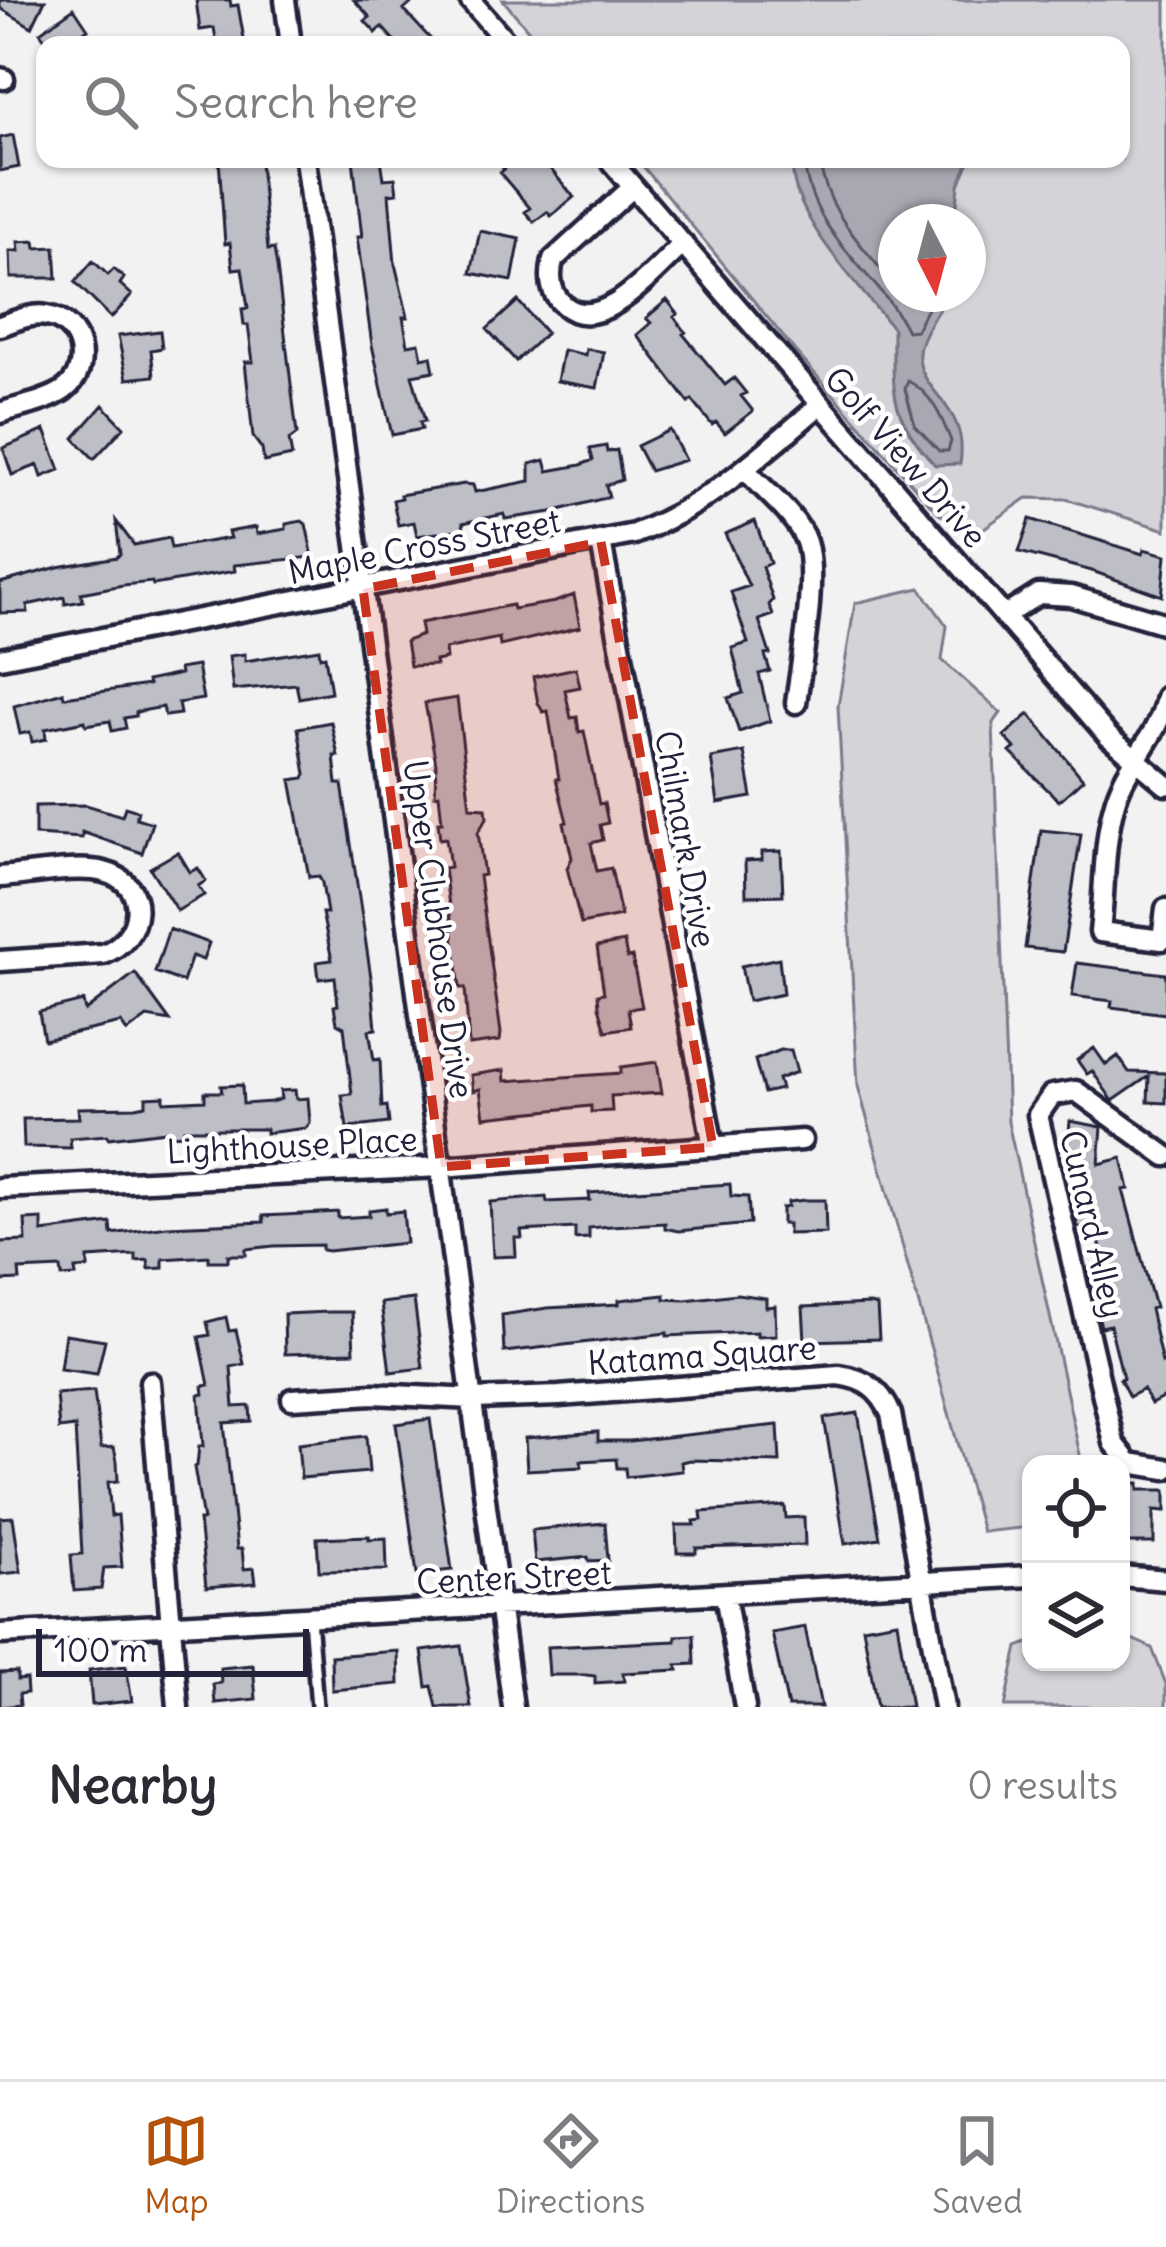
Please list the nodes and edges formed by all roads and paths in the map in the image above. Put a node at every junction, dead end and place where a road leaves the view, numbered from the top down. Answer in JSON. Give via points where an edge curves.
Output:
{"nodes":[{"id":1,"x":285,"y":0,"type":"edge"},
{"id":2,"x":470,"y":0,"type":"edge"},
{"id":3,"x":290,"y":36,"type":"edge"},
{"id":4,"x":501,"y":36,"type":"edge"},
{"id":5,"x":306,"y":168,"type":"edge"},
{"id":6,"x":616,"y":168,"type":"edge"},
{"id":7,"x":633,"y":187,"type":"junction"},
{"id":8,"x":683,"y":244,"type":"junction"},
{"id":9,"x":0,"y":326,"type":"edge"},
{"id":10,"x":820,"y":404,"type":"junction"},
{"id":11,"x":0,"y":412,"type":"edge"},
{"id":12,"x":745,"y":469,"type":"junction"},
{"id":13,"x":601,"y":542,"type":"junction"},
{"id":14,"x":363,"y":589,"type":"junction"},
{"id":15,"x":1004,"y":616,"type":"junction"},
{"id":16,"x":1166,"y":624,"type":"edge"},
{"id":17,"x":0,"y":658,"type":"edge"},
{"id":18,"x":1166,"y":697,"type":"edge"},
{"id":19,"x":796,"y":703,"type":"dead end"},
{"id":20,"x":1134,"y":760,"type":"junction"},
{"id":21,"x":1166,"y":785,"type":"edge"},
{"id":22,"x":0,"y":877,"type":"edge"},
{"id":23,"x":1166,"y":909,"type":"edge"},
{"id":24,"x":0,"y":961,"type":"edge"},
{"id":25,"x":802,"y":1140,"type":"dead end"},
{"id":26,"x":713,"y":1147,"type":"junction"},
{"id":27,"x":1166,"y":1156,"type":"edge"},
{"id":28,"x":441,"y":1167,"type":"junction"},
{"id":29,"x":0,"y":1188,"type":"edge"},
{"id":30,"x":150,"y":1382,"type":"dead end"},
{"id":31,"x":474,"y":1399,"type":"junction"},
{"id":32,"x":292,"y":1400,"type":"dead end"},
{"id":33,"x":1166,"y":1469,"type":"edge"},
{"id":34,"x":1022,"y":1576,"type":"edge"},
{"id":35,"x":1130,"y":1577,"type":"edge"},
{"id":36,"x":1166,"y":1580,"type":"edge"},
{"id":37,"x":921,"y":1582,"type":"junction"},
{"id":38,"x":724,"y":1595,"type":"junction"},
{"id":39,"x":501,"y":1608,"type":"junction"},
{"id":40,"x":310,"y":1617,"type":"junction"},
{"id":41,"x":172,"y":1622,"type":"junction"},
{"id":42,"x":0,"y":1634,"type":"edge"},
{"id":43,"x":178,"y":1707,"type":"edge"},
{"id":44,"x":317,"y":1707,"type":"edge"},
{"id":45,"x":513,"y":1707,"type":"edge"},
{"id":46,"x":745,"y":1707,"type":"edge"},
{"id":47,"x":944,"y":1707,"type":"edge"}],
"edges":[{"from":1,"to":3,"type":"street"},
{"from":2,"to":4,"type":"street"},
{"from":5,"to":14,"type":"street","name":"Upper Clubhouse Drive"},
{"from":6,"to":7,"type":"street","name":"Golf View Drive"},
{"from":7,"to":8,"type":"street","name":"Golf View Drive"},
{"from":7,"to":8,"type":"street","via":[[553,260],[551,284],[563,305],[585,315],[609,310]]},
{"from":8,"to":10,"type":"street","name":"Golf View Drive"},
{"from":9,"to":11,"type":"street","via":[[53,316],[73,331],[82,354],[68,388]]},
{"from":10,"to":12,"type":"street","name":"Maple Cross Street"},
{"from":10,"to":15,"type":"street","name":"Golf View Drive"},
{"from":12,"to":13,"type":"street","name":"Maple Cross Street","via":[[671,520]]},
{"from":12,"to":19,"type":"street","via":[[807,543]]},
{"from":13,"to":14,"type":"street","name":"Maple Cross Street"},
{"from":13,"to":26,"type":"street","name":"Chilmark Drive"},
{"from":14,"to":17,"type":"street","name":"Maple Cross Street"},
{"from":14,"to":28,"type":"street","name":"Upper Clubhouse Drive"},
{"from":15,"to":16,"type":"street","via":[[1040,594]]},
{"from":15,"to":20,"type":"street","name":"Golf View Drive"},
{"from":18,"to":20,"type":"street","via":[[1151,740]]},
{"from":20,"to":21,"type":"street","name":"Golf View Drive"},
{"from":20,"to":23,"type":"street","via":[[1114,803],[1100,932],[1162,940]]},
{"from":22,"to":24,"type":"street","via":[[106,872],[127,885],[137,908],[132,932],[115,950]]},
{"from":25,"to":26,"type":"street","name":"Lighthouse Place"},
{"from":26,"to":28,"type":"street","name":"Lighthouse Place"},
{"from":27,"to":33,"type":"street","name":"Cunard Alley","via":[[1076,1091],[1052,1095],[1038,1115],[1114,1443],[1130,1463]]},
{"from":28,"to":29,"type":"street","name":"Lighthouse Place"},
{"from":28,"to":31,"type":"street","name":"Upper Clubhouse Drive"},
{"from":30,"to":41,"type":"street"},
{"from":31,"to":32,"type":"street"},
{"from":31,"to":37,"type":"street","name":"Katama Square","via":[[860,1378],[891,1414]]},
{"from":31,"to":39,"type":"street","name":"Upper Clubhouse Drive"},
{"from":34,"to":37,"type":"street","name":"Center Street"},
{"from":35,"to":36,"type":"street"},
{"from":37,"to":38,"type":"street","name":"Center Street"},
{"from":37,"to":47,"type":"street"},
{"from":38,"to":39,"type":"street","name":"Center Street"},
{"from":38,"to":46,"type":"street"},
{"from":39,"to":40,"type":"street","name":"Center Street"},
{"from":39,"to":45,"type":"street","name":"Upper Clubhouse Drive"},
{"from":40,"to":41,"type":"street","name":"Center Street"},
{"from":40,"to":44,"type":"lane"},
{"from":41,"to":42,"type":"street","name":"Center Street"},
{"from":41,"to":43,"type":"street"}]}
